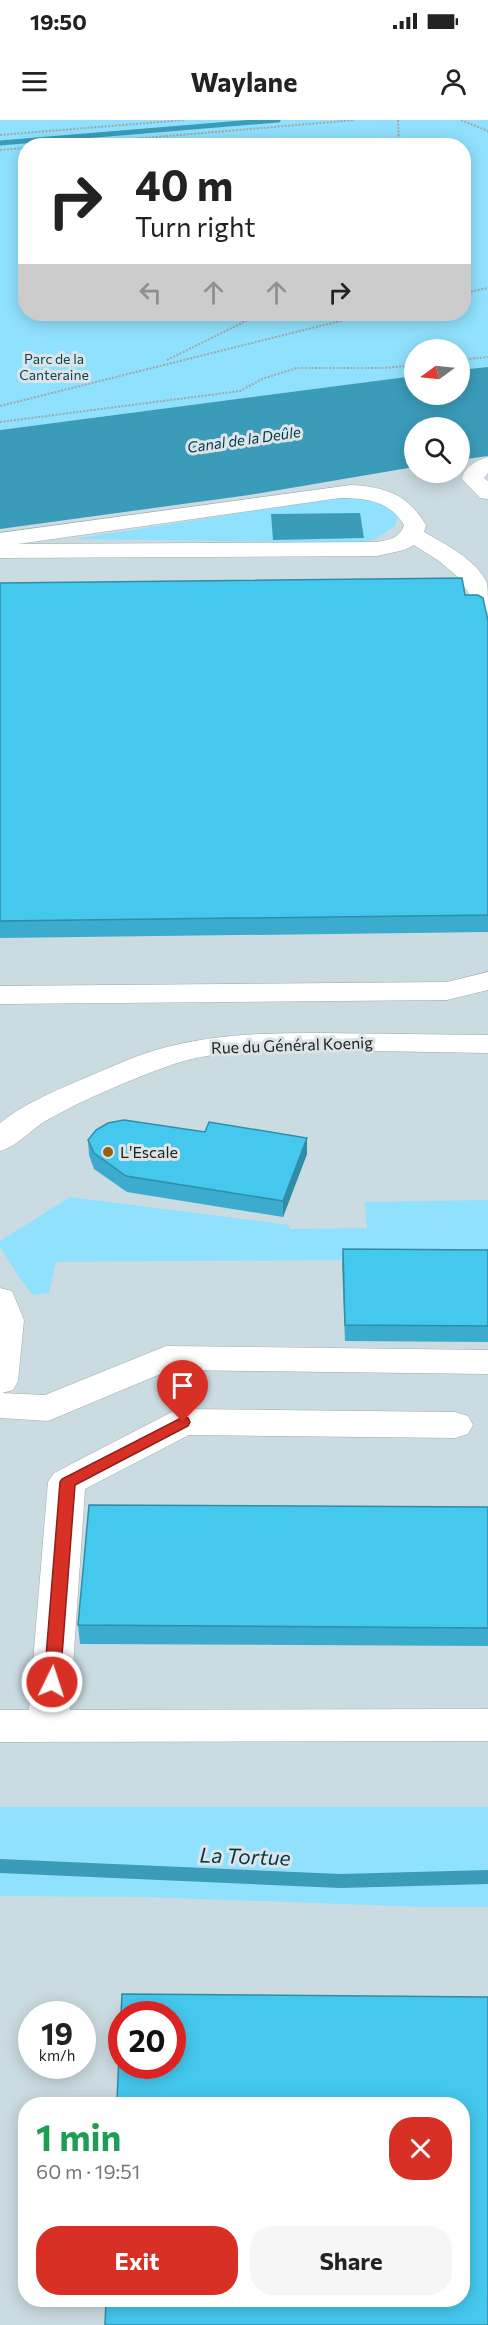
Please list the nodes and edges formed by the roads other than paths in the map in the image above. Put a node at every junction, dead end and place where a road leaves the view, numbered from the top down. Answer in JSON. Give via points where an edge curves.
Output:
{"nodes":[{"id":1,"x":488,"y":463,"type":"edge"},
{"id":2,"x":488,"y":493,"type":"edge"},
{"id":3,"x":413,"y":534,"type":"junction"},
{"id":4,"x":0,"y":540,"type":"edge"},
{"id":5,"x":0,"y":551,"type":"edge"},
{"id":6,"x":488,"y":604,"type":"edge"},
{"id":7,"x":488,"y":981,"type":"edge"},
{"id":8,"x":0,"y":994,"type":"edge"},
{"id":9,"x":488,"y":1044,"type":"edge"},
{"id":10,"x":69,"y":1098,"type":"junction"},
{"id":11,"x":0,"y":1112,"type":"edge"},
{"id":12,"x":0,"y":1141,"type":"edge"},
{"id":13,"x":0,"y":1299,"type":"edge"},
{"id":14,"x":488,"y":1362,"type":"edge"},
{"id":15,"x":0,"y":1381,"type":"edge"},
{"id":16,"x":0,"y":1405,"type":"edge"},
{"id":17,"x":455,"y":1425,"type":"dead end"},
{"id":18,"x":488,"y":1725,"type":"edge"},
{"id":19,"x":0,"y":1726,"type":"edge"},
{"id":20,"x":48,"y":1726,"type":"junction"}],
"edges":[{"from":1,"to":2,"type":"street","via":[[474,472],[473,479]]},
{"from":3,"to":4,"type":"street","via":[[415,525],[403,507],[383,496],[357,491]]},
{"from":3,"to":5,"type":"street","via":[[393,546],[358,550]]},
{"from":3,"to":6,"type":"street","via":[[462,566]]},
{"from":7,"to":8,"type":"street","via":[[447,991]]},
{"from":9,"to":10,"type":"street","name":"Rue du Général Koenig","via":[[312,1042],[203,1047],[164,1057]]},
{"from":10,"to":11,"type":"street","name":"Rue du Général Koenig"},
{"from":10,"to":12,"type":"street","name":"Rue du Général Koenig","via":[[24,1120]]},
{"from":13,"to":15,"type":"street","via":[[7,1320]]},
{"from":14,"to":16,"type":"street","via":[[166,1358],[48,1408]]},
{"from":17,"to":20,"type":"street","via":[[183,1422],[67,1482]]},
{"from":18,"to":20,"type":"street"},
{"from":19,"to":20,"type":"street"}]}
